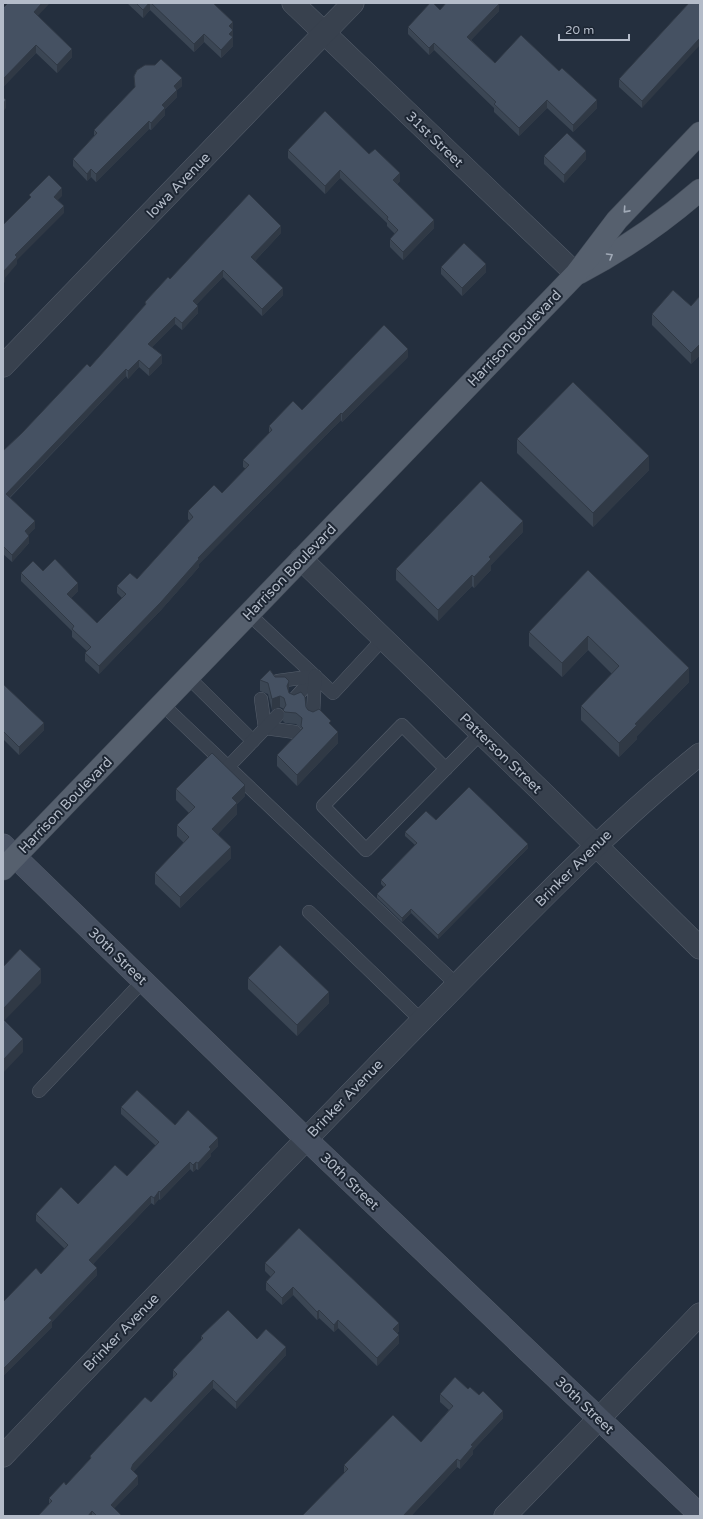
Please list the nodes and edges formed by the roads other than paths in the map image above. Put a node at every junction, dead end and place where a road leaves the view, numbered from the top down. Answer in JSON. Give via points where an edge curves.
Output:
{"nodes":[{"id":1,"x":293,"y":3,"type":"edge"},
{"id":2,"x":353,"y":3,"type":"edge"},
{"id":3,"x":324,"y":33,"type":"junction"},
{"id":4,"x":700,"y":133,"type":"edge"},
{"id":5,"x":700,"y":144,"type":"edge"},
{"id":6,"x":653,"y":182,"type":"junction"},
{"id":7,"x":700,"y":190,"type":"edge"},
{"id":8,"x":576,"y":274,"type":"junction"},
{"id":9,"x":3,"y":366,"type":"edge"},
{"id":10,"x":301,"y":559,"type":"junction"},
{"id":11,"x":249,"y":614,"type":"junction"},
{"id":12,"x":383,"y":639,"type":"junction"},
{"id":13,"x":315,"y":676,"type":"junction"},
{"id":14,"x":188,"y":677,"type":"junction"},
{"id":15,"x":278,"y":681,"type":"edge"},
{"id":16,"x":295,"y":698,"type":"edge"},
{"id":17,"x":261,"y":700,"type":"dead end"},
{"id":18,"x":162,"y":704,"type":"junction"},
{"id":19,"x":313,"y":715,"type":"edge"},
{"id":20,"x":278,"y":716,"type":"dead end"},
{"id":21,"x":265,"y":728,"type":"junction"},
{"id":22,"x":295,"y":732,"type":"dead end"},
{"id":23,"x":480,"y":734,"type":"junction"},
{"id":24,"x":253,"y":741,"type":"junction"},
{"id":25,"x":700,"y":754,"type":"edge"},
{"id":26,"x":228,"y":767,"type":"junction"},
{"id":27,"x":446,"y":769,"type":"junction"},
{"id":28,"x":595,"y":846,"type":"junction"},
{"id":29,"x":7,"y":857,"type":"edge"},
{"id":30,"x":309,"y":912,"type":"dead end"},
{"id":31,"x":700,"y":948,"type":"edge"},
{"id":32,"x":143,"y":981,"type":"junction"},
{"id":33,"x":457,"y":985,"type":"junction"},
{"id":34,"x":422,"y":1020,"type":"junction"},
{"id":35,"x":39,"y":1091,"type":"dead end"},
{"id":36,"x":306,"y":1139,"type":"junction"},
{"id":37,"x":700,"y":1314,"type":"edge"},
{"id":38,"x":599,"y":1418,"type":"junction"},
{"id":39,"x":3,"y":1456,"type":"edge"},
{"id":40,"x":700,"y":1515,"type":"edge"},
{"id":41,"x":505,"y":1516,"type":"edge"}],
"edges":[{"from":1,"to":3,"type":"street","name":"31st Street"},
{"from":2,"to":3,"type":"street","name":"Iowa Avenue"},
{"from":3,"to":8,"type":"street","name":"31st Street"},
{"from":3,"to":9,"type":"street","name":"Iowa Avenue"},
{"from":4,"to":6,"type":"main road","name":"Harrison Boulevard"},
{"from":5,"to":6,"type":"lane"},
{"from":6,"to":8,"type":"main road","name":"Harrison Boulevard","one_way":true,"via":[[617,220]]},
{"from":8,"to":7,"type":"main road","name":"Harrison Boulevard","one_way":true,"via":[[643,236]]},
{"from":8,"to":10,"type":"main road","name":"Harrison Boulevard"},
{"from":10,"to":11,"type":"main road","name":"Harrison Boulevard"},
{"from":10,"to":12,"type":"street","name":"Patterson Street"},
{"from":11,"to":13,"type":"lane"},
{"from":11,"to":14,"type":"main road","name":"Harrison Boulevard"},
{"from":12,"to":13,"type":"lane","via":[[333,693]]},
{"from":12,"to":23,"type":"street","name":"Patterson Street"},
{"from":13,"to":15,"type":"lane"},
{"from":13,"to":16,"type":"lane"},
{"from":13,"to":19,"type":"lane"},
{"from":14,"to":18,"type":"main road","name":"Harrison Boulevard"},
{"from":14,"to":24,"type":"lane"},
{"from":17,"to":21,"type":"lane"},
{"from":18,"to":26,"type":"lane"},
{"from":18,"to":29,"type":"main road","name":"Harrison Boulevard"},
{"from":20,"to":21,"type":"lane"},
{"from":21,"to":22,"type":"lane"},
{"from":21,"to":24,"type":"lane"},
{"from":23,"to":27,"type":"lane"},
{"from":23,"to":28,"type":"street","name":"Patterson Street"},
{"from":24,"to":26,"type":"lane"},
{"from":25,"to":28,"type":"street","name":"Brinker Avenue"},
{"from":26,"to":33,"type":"lane"},
{"from":27,"to":27,"type":"lane","via":[[366,850],[323,806],[402,725]]},
{"from":28,"to":31,"type":"street","name":"Patterson Street"},
{"from":28,"to":33,"type":"street","name":"Brinker Avenue"},
{"from":29,"to":32,"type":"main road","name":"30th Street"},
{"from":30,"to":34,"type":"lane"},
{"from":32,"to":35,"type":"lane"},
{"from":32,"to":36,"type":"main road","name":"30th Street"},
{"from":33,"to":34,"type":"street","name":"Brinker Avenue"},
{"from":34,"to":36,"type":"street","name":"Brinker Avenue"},
{"from":36,"to":38,"type":"main road","name":"30th Street"},
{"from":36,"to":39,"type":"street","name":"Brinker Avenue"},
{"from":37,"to":38,"type":"street"},
{"from":38,"to":40,"type":"main road","name":"30th Street"},
{"from":38,"to":41,"type":"street"}]}
